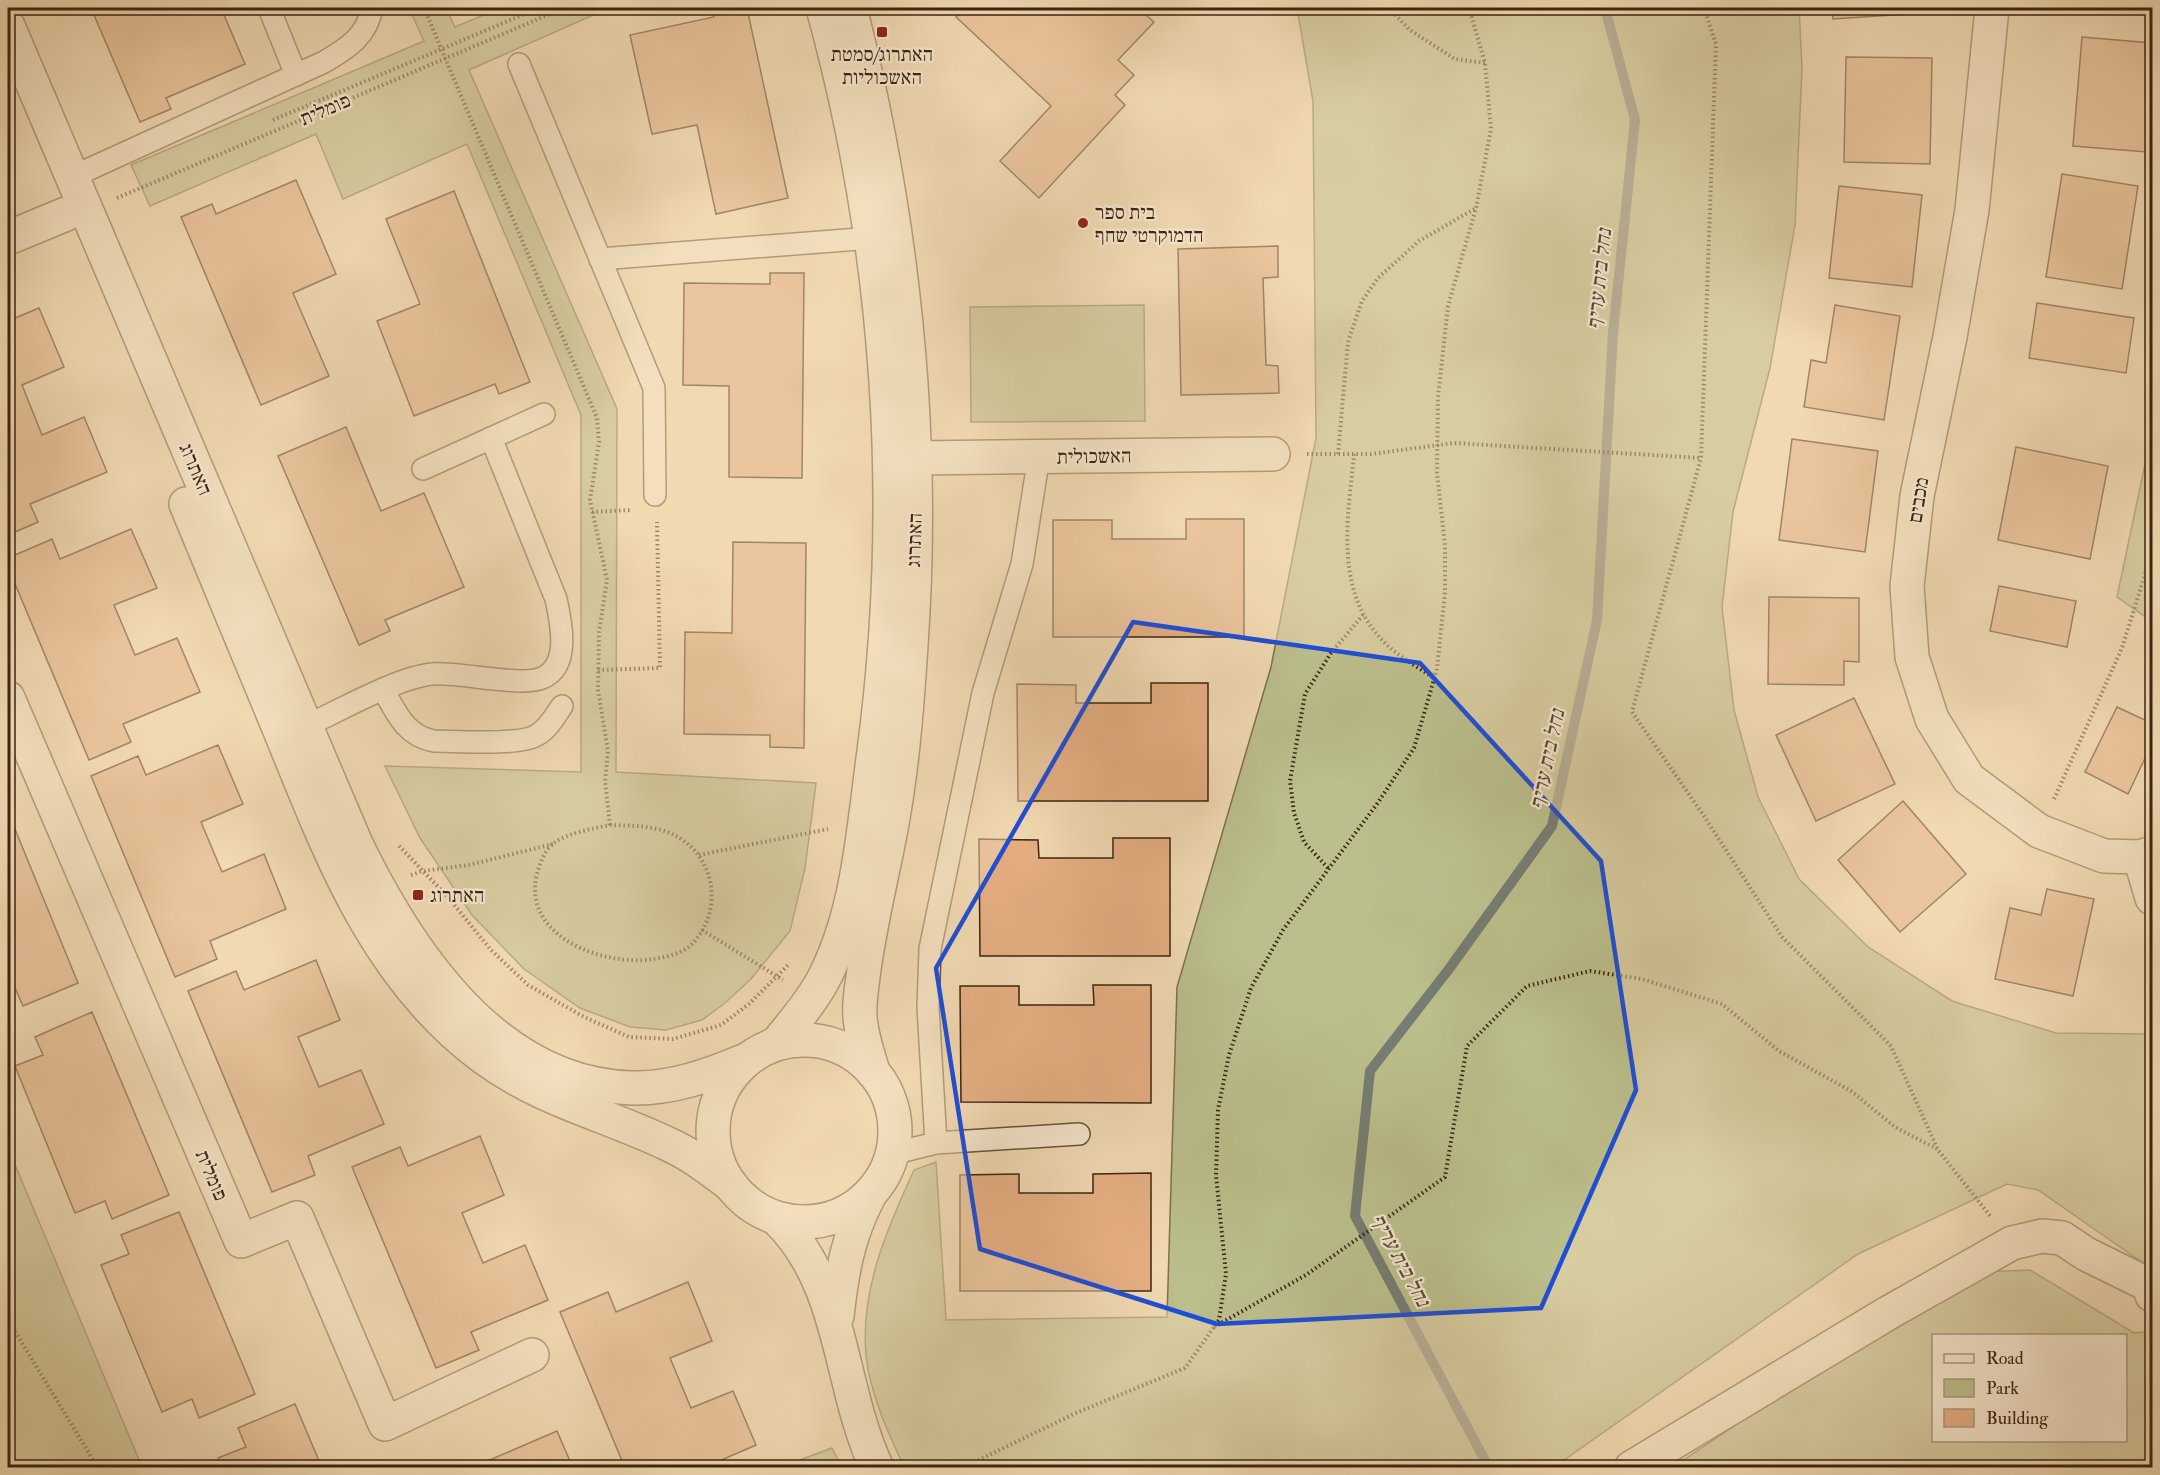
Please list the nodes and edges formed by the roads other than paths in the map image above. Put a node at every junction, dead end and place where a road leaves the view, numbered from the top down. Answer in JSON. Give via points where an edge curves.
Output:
{"nodes":[{"id":1,"x":269,"y":8,"type":"edge"},
{"id":2,"x":372,"y":8,"type":"edge"},
{"id":3,"x":823,"y":8,"type":"edge"},
{"id":4,"x":850,"y":8,"type":"edge"},
{"id":5,"x":1992,"y":8,"type":"edge"},
{"id":6,"x":8,"y":26,"type":"edge"},
{"id":7,"x":519,"y":64,"type":"dead end"},
{"id":8,"x":296,"y":75,"type":"junction"},
{"id":9,"x":8,"y":79,"type":"edge"},
{"id":10,"x":72,"y":177,"type":"junction"},
{"id":11,"x":76,"y":212,"type":"junction"},
{"id":12,"x":8,"y":238,"type":"edge"},
{"id":13,"x":872,"y":238,"type":"junction"},
{"id":14,"x":600,"y":259,"type":"junction"},
{"id":15,"x":544,"y":414,"type":"dead end"},
{"id":16,"x":491,"y":438,"type":"junction"},
{"id":17,"x":1274,"y":454,"type":"road end"},
{"id":18,"x":1039,"y":456,"type":"junction"},
{"id":19,"x":915,"y":458,"type":"junction"},
{"id":20,"x":423,"y":469,"type":"dead end"},
{"id":21,"x":656,"y":501,"type":"road end"},
{"id":22,"x":384,"y":691,"type":"junction"},
{"id":23,"x":8,"y":698,"type":"edge"},
{"id":24,"x":562,"y":706,"type":"dead end"},
{"id":25,"x":306,"y":726,"type":"junction"},
{"id":26,"x":2146,"y":855,"type":"edge"},
{"id":27,"x":2152,"y":898,"type":"edge"},
{"id":28,"x":778,"y":1042,"type":"junction"},
{"id":29,"x":746,"y":1060,"type":"junction"},
{"id":30,"x":873,"y":1072,"type":"junction"},
{"id":31,"x":1079,"y":1134,"type":"dead end"},
{"id":32,"x":936,"y":1143,"type":"junction"},
{"id":33,"x":891,"y":1154,"type":"junction"},
{"id":34,"x":731,"y":1185,"type":"junction"},
{"id":35,"x":871,"y":1193,"type":"junction"},
{"id":36,"x":776,"y":1218,"type":"junction"},
{"id":37,"x":2152,"y":1295,"type":"edge"},
{"id":38,"x":836,"y":1324,"type":"junction"},
{"id":39,"x":532,"y":1355,"type":"dead end"},
{"id":40,"x":877,"y":1467,"type":"edge"},
{"id":41,"x":1631,"y":1467,"type":"edge"}],
"edges":[{"from":1,"to":8,"type":"lane"},
{"from":2,"to":8,"type":"lane","via":[[370,20],[353,45]]},
{"from":3,"to":13,"type":"street","name":"האתרוג","via":[[843,79]]},
{"from":4,"to":19,"type":"street","name":"האתרוג","via":[[884,156],[898,240]]},
{"from":5,"to":26,"type":"street","name":"מכבים","via":[[1972,210],[1917,496],[1907,586],[1912,657],[1932,719],[1969,779],[2040,831],[2104,856]]},
{"from":6,"to":10,"type":"street","name":"האתרוג"},
{"from":7,"to":14,"type":"lane"},
{"from":8,"to":10,"type":"lane"},
{"from":9,"to":11,"type":"street","name":"האתרוג"},
{"from":10,"to":11,"type":"street","name":"האתרוג"},
{"from":11,"to":12,"type":"street"},
{"from":11,"to":25,"type":"street","name":"האתרוג"},
{"from":11,"to":34,"type":"street","name":"האתרוג","via":[[339,873],[381,947],[439,1019],[482,1057],[558,1101],[670,1145],[700,1161]]},
{"from":13,"to":14,"type":"lane"},
{"from":13,"to":28,"type":"street","name":"האתרוג","via":[[887,375],[889,551],[884,659],[860,855],[844,927],[822,981]]},
{"from":14,"to":21,"type":"lane","via":[[654,388]]},
{"from":15,"to":16,"type":"lane"},
{"from":16,"to":20,"type":"lane"},
{"from":16,"to":22,"type":"lane","via":[[556,599],[561,650],[554,668],[542,678],[523,681],[431,674]]},
{"from":17,"to":18,"type":"street","name":"האשכולית"},
{"from":18,"to":19,"type":"street","name":"האשכולית"},
{"from":18,"to":32,"type":"lane","via":[[1022,564],[983,693],[930,949],[928,1007]]},
{"from":19,"to":30,"type":"street","name":"האתרוג","via":[[911,642],[903,744],[861,990],[860,1024]]},
{"from":22,"to":24,"type":"lane","via":[[408,730],[434,741],[523,741],[537,736]]},
{"from":22,"to":25,"type":"lane"},
{"from":23,"to":39,"type":"street","name":"פומלית","via":[[241,1241],[297,1218],[385,1424]]},
{"from":25,"to":29,"type":"street","name":"האתרוג","via":[[377,888],[432,971],[463,1007],[506,1043],[572,1079],[604,1086],[670,1085]]},
{"from":26,"to":27,"type":"street"},
{"from":28,"to":29,"type":"street"},
{"from":28,"to":30,"type":"street","via":[[794,1039],[843,1047]]},
{"from":29,"to":34,"type":"street","via":[[723,1087],[713,1126],[720,1167]]},
{"from":30,"to":33,"type":"street","via":[[884,1086],[894,1113],[895,1142]]},
{"from":31,"to":32,"type":"lane"},
{"from":32,"to":33,"type":"lane"},
{"from":33,"to":35,"type":"street","via":[[887,1170]]},
{"from":34,"to":36,"type":"street","via":[[753,1206]]},
{"from":35,"to":36,"type":"street","via":[[837,1217],[817,1222]]},
{"from":35,"to":38,"type":"street","via":[[853,1228]]},
{"from":36,"to":38,"type":"street","via":[[792,1233],[819,1278]]},
{"from":37,"to":41,"type":"street","via":[[2150,1285],[2062,1238],[2042,1236],[2012,1243]]},
{"from":38,"to":40,"type":"street","via":[[855,1413]]}]}
